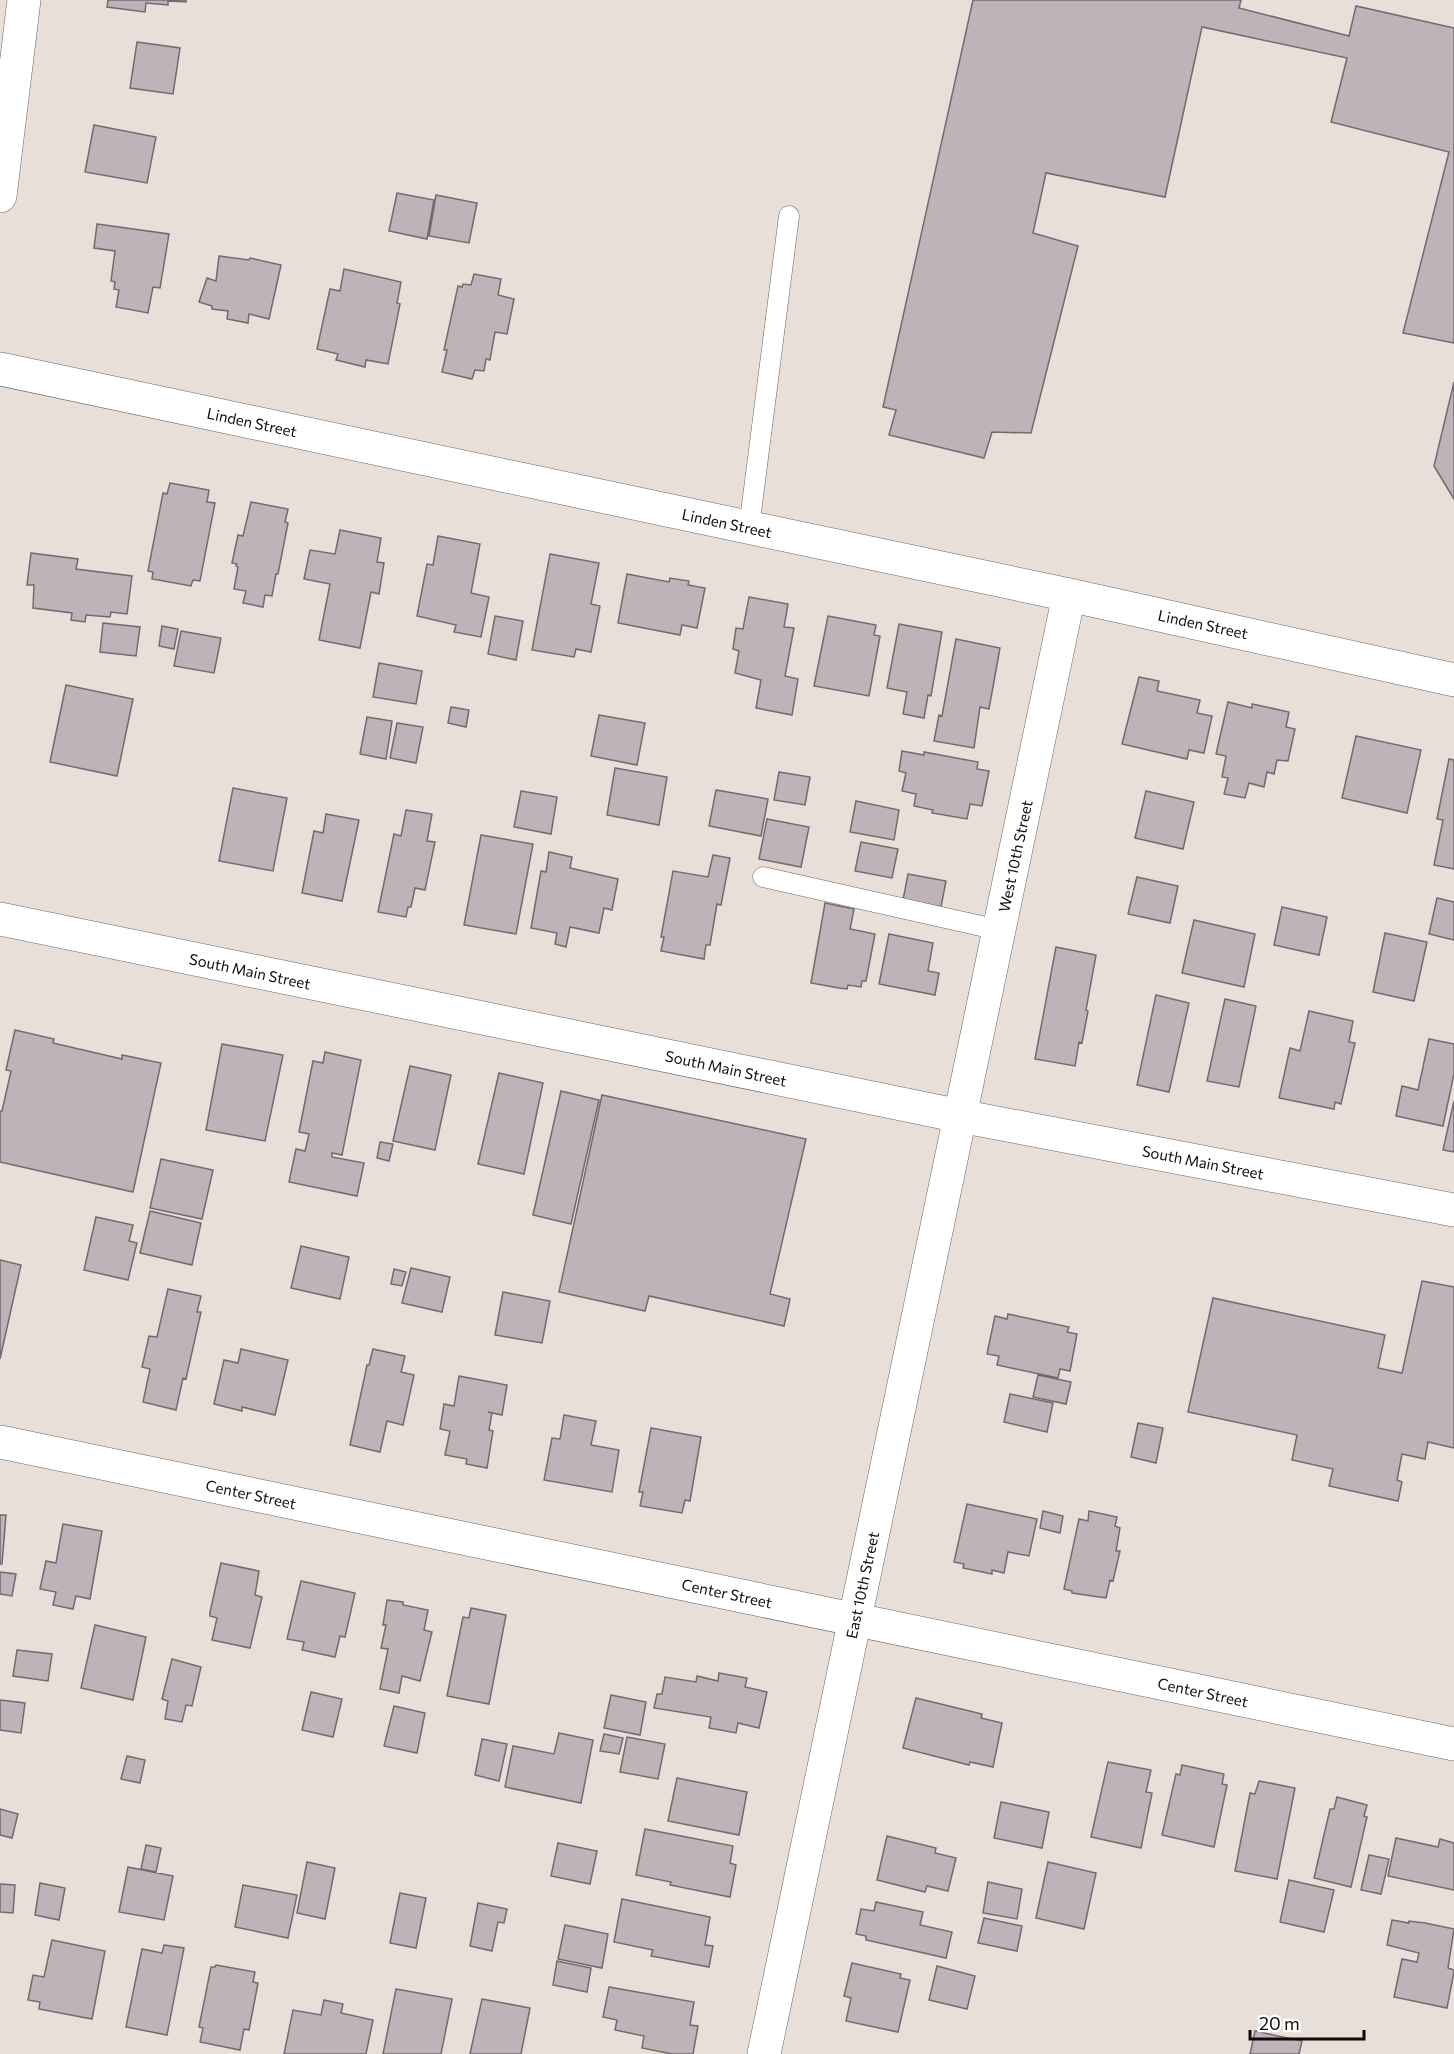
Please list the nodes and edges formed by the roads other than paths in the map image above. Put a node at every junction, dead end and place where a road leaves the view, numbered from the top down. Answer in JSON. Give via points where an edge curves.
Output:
{"nodes":[{"id":1,"x":24,"y":0,"type":"edge"},
{"id":2,"x":0,"y":196,"type":"edge"},
{"id":3,"x":789,"y":216,"type":"dead end"},
{"id":4,"x":0,"y":369,"type":"edge"},
{"id":5,"x":748,"y":528,"type":"junction"},
{"id":6,"x":1069,"y":595,"type":"junction"},
{"id":7,"x":1454,"y":680,"type":"edge"},
{"id":8,"x":763,"y":877,"type":"dead end"},
{"id":9,"x":0,"y":919,"type":"edge"},
{"id":10,"x":999,"y":930,"type":"junction"},
{"id":11,"x":960,"y":1116,"type":"junction"},
{"id":12,"x":1454,"y":1210,"type":"edge"},
{"id":13,"x":0,"y":1442,"type":"edge"},
{"id":14,"x":855,"y":1620,"type":"junction"},
{"id":15,"x":1454,"y":1744,"type":"edge"},
{"id":16,"x":764,"y":2054,"type":"edge"}],
"edges":[{"from":1,"to":2,"type":"street"},
{"from":3,"to":5,"type":"lane"},
{"from":4,"to":5,"type":"street","name":"Linden Street"},
{"from":5,"to":6,"type":"street","name":"Linden Street"},
{"from":6,"to":7,"type":"street","name":"Linden Street"},
{"from":6,"to":10,"type":"street","name":"West 10th Street"},
{"from":8,"to":10,"type":"lane"},
{"from":9,"to":11,"type":"street","name":"South Main Street"},
{"from":10,"to":11,"type":"street","name":"West 10th Street"},
{"from":11,"to":12,"type":"street","name":"South Main Street"},
{"from":11,"to":14,"type":"street","name":"East 10th Street"},
{"from":13,"to":14,"type":"street","name":"Center Street"},
{"from":14,"to":15,"type":"street","name":"Center Street"},
{"from":14,"to":16,"type":"street","name":"East 10th Street"}]}
